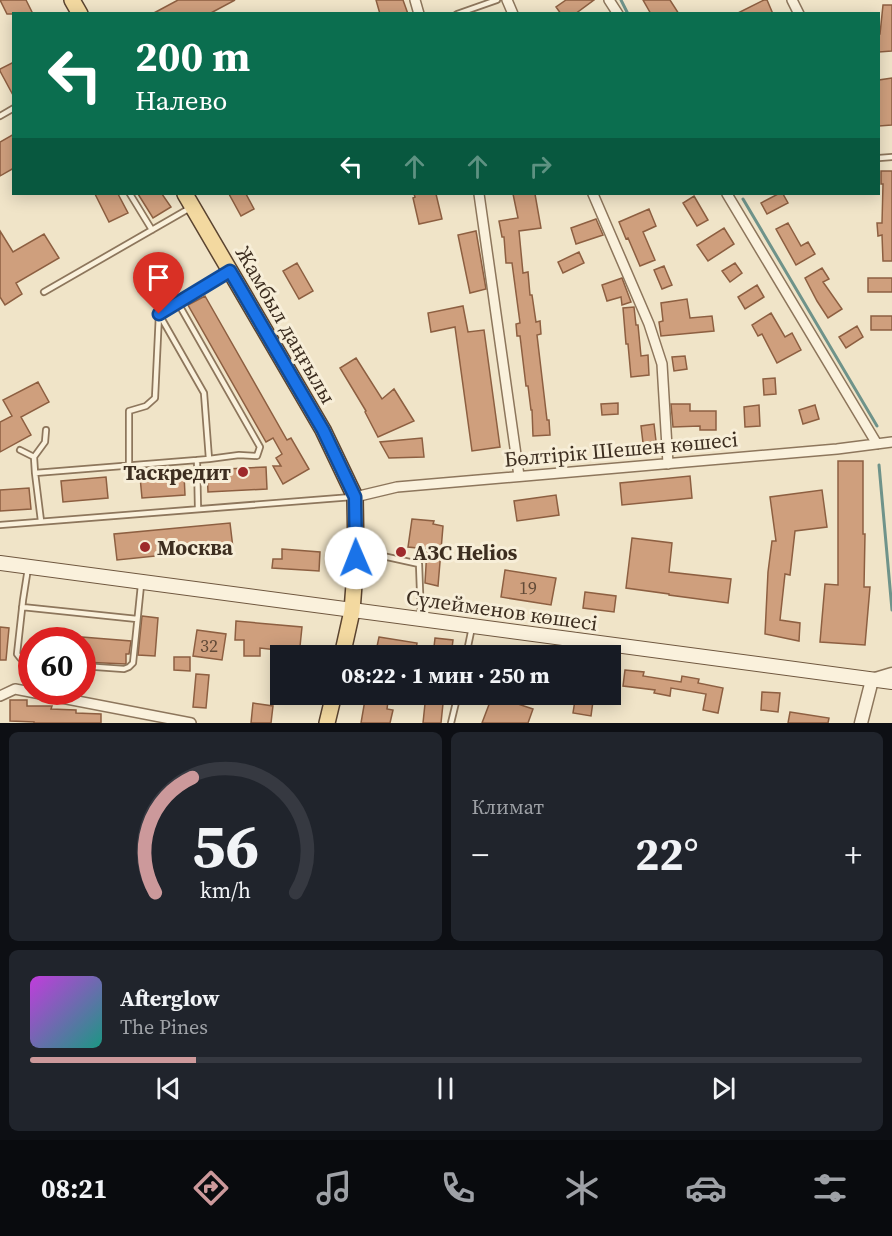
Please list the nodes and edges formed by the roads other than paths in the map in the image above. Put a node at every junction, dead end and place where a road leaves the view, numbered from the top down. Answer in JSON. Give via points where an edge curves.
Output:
{"nodes":[{"id":1,"x":497,"y":0,"type":"edge"},
{"id":2,"x":463,"y":12,"type":"edge"},
{"id":3,"x":131,"y":195,"type":"edge"},
{"id":4,"x":479,"y":195,"type":"edge"},
{"id":5,"x":593,"y":195,"type":"edge"},
{"id":6,"x":728,"y":195,"type":"edge"},
{"id":7,"x":189,"y":200,"type":"edge"},
{"id":8,"x":152,"y":230,"type":"junction"},
{"id":9,"x":230,"y":271,"type":"junction"},
{"id":10,"x":44,"y":292,"type":"dead end"},
{"id":11,"x":178,"y":303,"type":"junction"},
{"id":12,"x":159,"y":314,"type":"junction"},
{"id":13,"x":46,"y":430,"type":"dead end"},
{"id":14,"x":892,"y":442,"type":"edge"},
{"id":15,"x":877,"y":444,"type":"junction"},
{"id":16,"x":20,"y":450,"type":"dead end"},
{"id":17,"x":34,"y":457,"type":"junction"},
{"id":18,"x":209,"y":459,"type":"junction"},
{"id":19,"x":197,"y":460,"type":"junction"},
{"id":20,"x":668,"y":464,"type":"junction"},
{"id":21,"x":129,"y":466,"type":"junction"},
{"id":22,"x":35,"y":473,"type":"junction"},
{"id":23,"x":519,"y":476,"type":"junction"},
{"id":24,"x":355,"y":497,"type":"junction"},
{"id":25,"x":198,"y":509,"type":"junction"},
{"id":26,"x":40,"y":521,"type":"junction"},
{"id":27,"x":0,"y":525,"type":"edge"},
{"id":28,"x":355,"y":550,"type":"junction"},
{"id":29,"x":0,"y":563,"type":"edge"},
{"id":30,"x":28,"y":567,"type":"junction"},
{"id":31,"x":141,"y":583,"type":"junction"},
{"id":32,"x":22,"y":607,"type":"junction"},
{"id":33,"x":352,"y":611,"type":"junction"},
{"id":34,"x":137,"y":619,"type":"junction"},
{"id":35,"x":421,"y":620,"type":"junction"},
{"id":36,"x":20,"y":627,"type":"edge"},
{"id":37,"x":472,"y":627,"type":"junction"},
{"id":38,"x":344,"y":645,"type":"edge"},
{"id":39,"x":468,"y":645,"type":"edge"},
{"id":40,"x":96,"y":667,"type":"edge"},
{"id":41,"x":892,"y":674,"type":"edge"},
{"id":42,"x":872,"y":680,"type":"junction"},
{"id":43,"x":892,"y":682,"type":"edge"},
{"id":44,"x":0,"y":696,"type":"edge"},
{"id":45,"x":331,"y":705,"type":"edge"},
{"id":46,"x":455,"y":705,"type":"edge"},
{"id":47,"x":191,"y":723,"type":"edge"},
{"id":48,"x":327,"y":723,"type":"edge"},
{"id":49,"x":451,"y":723,"type":"edge"},
{"id":50,"x":861,"y":723,"type":"edge"}],
"edges":[{"from":1,"to":2,"type":"lane"},
{"from":3,"to":8,"type":"lane"},
{"from":4,"to":23,"type":"street"},
{"from":5,"to":20,"type":"street","via":[[662,364]]},
{"from":6,"to":15,"type":"street"},
{"from":7,"to":8,"type":"lane"},
{"from":7,"to":9,"type":"main road","name":"Жамбыл даңғылы"},
{"from":8,"to":10,"type":"lane"},
{"from":9,"to":11,"type":"lane"},
{"from":9,"to":24,"type":"main road","name":"Жамбыл даңғылы","via":[[323,430]]},
{"from":11,"to":12,"type":"lane"},
{"from":11,"to":18,"type":"lane","via":[[260,447],[257,456]]},
{"from":12,"to":18,"type":"lane","via":[[204,393]]},
{"from":12,"to":21,"type":"lane","via":[[155,398],[146,406],[129,411]]},
{"from":13,"to":17,"type":"lane","via":[[45,442]]},
{"from":14,"to":15,"type":"street","name":"Бөлтірік Шешен көшесі"},
{"from":15,"to":20,"type":"street","name":"Бөлтірік Шешен көшесі"},
{"from":16,"to":17,"type":"lane"},
{"from":17,"to":22,"type":"lane"},
{"from":18,"to":19,"type":"lane"},
{"from":19,"to":21,"type":"lane"},
{"from":19,"to":25,"type":"lane"},
{"from":20,"to":23,"type":"street","name":"Бөлтірік Шешен көшесі"},
{"from":21,"to":22,"type":"lane"},
{"from":22,"to":26,"type":"lane"},
{"from":23,"to":24,"type":"street","name":"Бөлтірік Шешен көшесі","via":[[397,487]]},
{"from":24,"to":25,"type":"lane"},
{"from":24,"to":28,"type":"main road","name":"Жамбыл даңғылы"},
{"from":25,"to":26,"type":"lane"},
{"from":26,"to":27,"type":"lane"},
{"from":28,"to":33,"type":"main road","name":"Жамбыл даңғылы"},
{"from":28,"to":35,"type":"lane","via":[[419,564]]},
{"from":29,"to":30,"type":"main road","name":"Сүлейменов көшесі"},
{"from":30,"to":31,"type":"main road","name":"Сүлейменов көшесі"},
{"from":30,"to":32,"type":"lane"},
{"from":31,"to":33,"type":"main road","name":"Сүлейменов көшесі"},
{"from":31,"to":34,"type":"lane"},
{"from":32,"to":34,"type":"lane"},
{"from":32,"to":36,"type":"lane"},
{"from":33,"to":35,"type":"main road","name":"Сүлейменов көшесі"},
{"from":33,"to":38,"type":"main road","name":"Жамбыл даңғылы"},
{"from":34,"to":40,"type":"lane","via":[[133,663],[124,669]]},
{"from":35,"to":37,"type":"main road","name":"Сүлейменов көшесі"},
{"from":37,"to":39,"type":"lane"},
{"from":37,"to":42,"type":"main road","name":"Сүлейменов көшесі"},
{"from":41,"to":42,"type":"street"},
{"from":42,"to":43,"type":"main road","name":"Сүлейменов көшесі"},
{"from":42,"to":50,"type":"street"},
{"from":44,"to":47,"type":"street","via":[[15,688]]},
{"from":45,"to":48,"type":"main road"},
{"from":46,"to":49,"type":"lane"}]}
